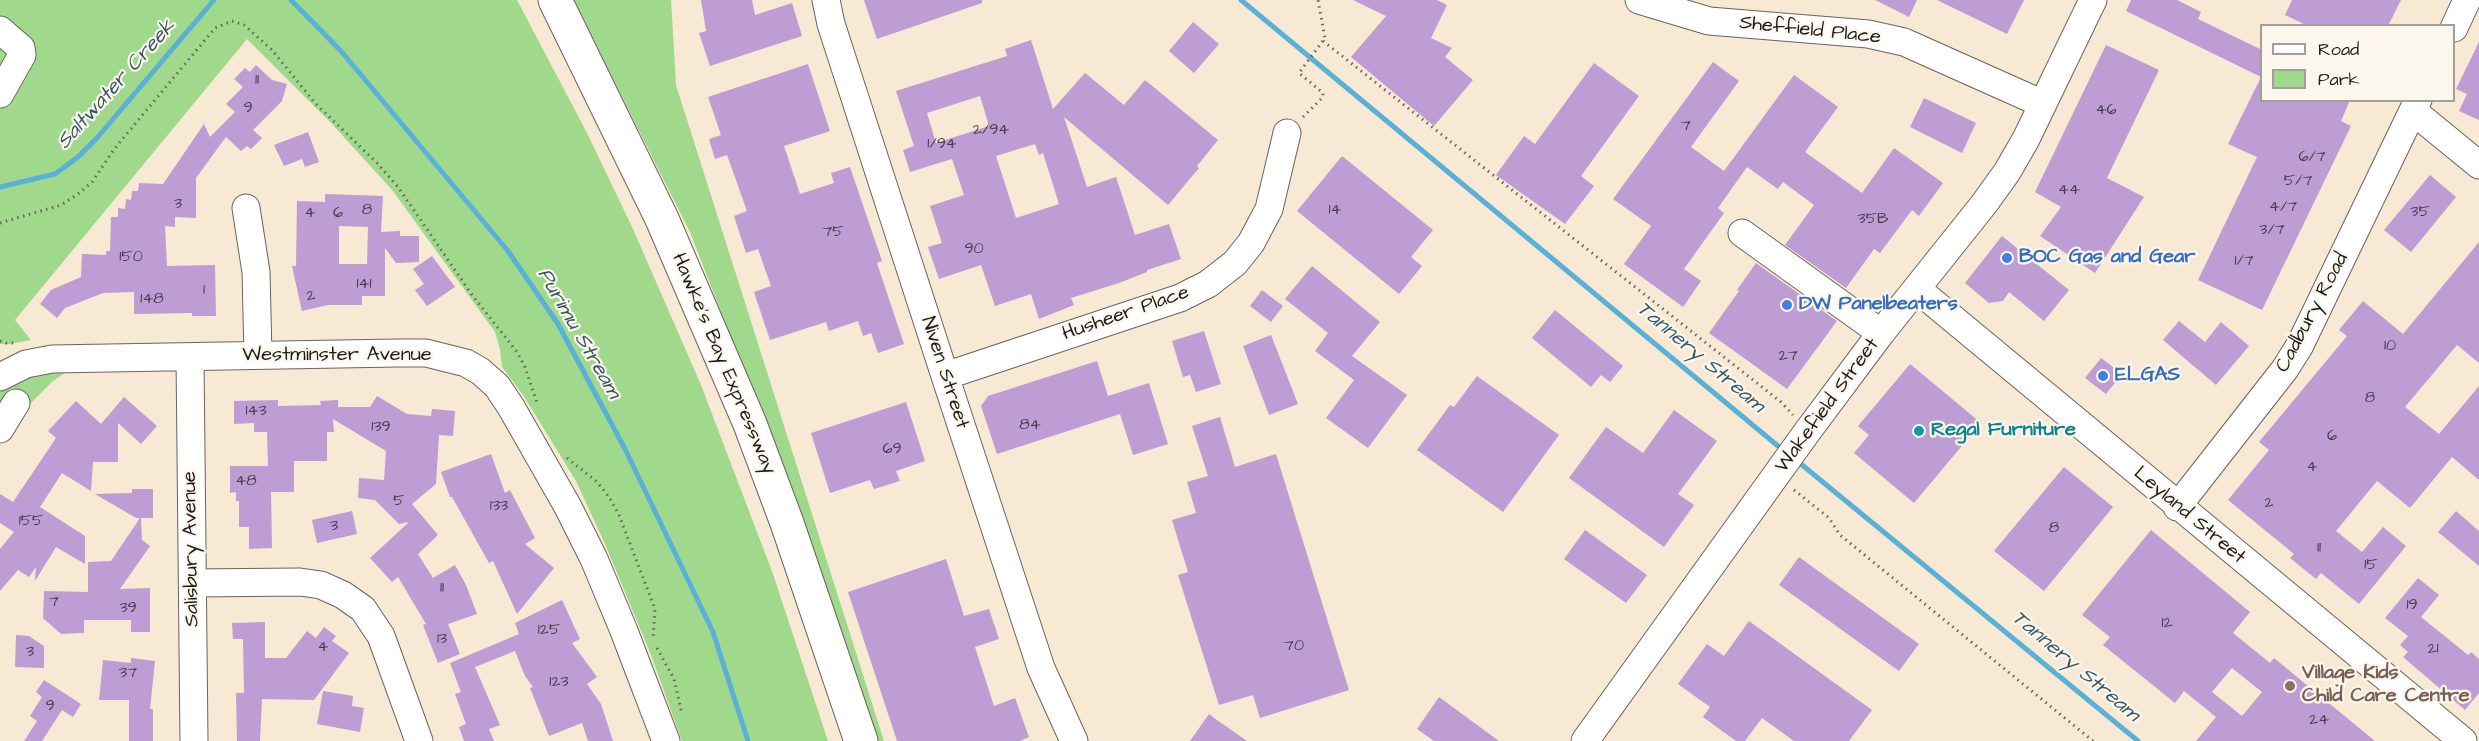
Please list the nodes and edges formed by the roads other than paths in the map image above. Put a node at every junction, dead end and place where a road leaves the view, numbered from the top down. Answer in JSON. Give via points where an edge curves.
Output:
{"nodes":[{"id":1,"x":540,"y":0,"type":"edge"},
{"id":2,"x":555,"y":0,"type":"edge"},
{"id":3,"x":826,"y":0,"type":"edge"},
{"id":4,"x":1640,"y":0,"type":"edge"},
{"id":5,"x":2093,"y":0,"type":"edge"},
{"id":6,"x":2467,"y":0,"type":"edge"},
{"id":7,"x":2455,"y":26,"type":"edge"},
{"id":8,"x":0,"y":30,"type":"edge"},
{"id":9,"x":0,"y":94,"type":"edge"},
{"id":10,"x":2043,"y":104,"type":"junction"},
{"id":11,"x":2416,"y":106,"type":"edge"},
{"id":12,"x":1287,"y":134,"type":"road end"},
{"id":13,"x":2479,"y":165,"type":"edge"},
{"id":14,"x":246,"y":207,"type":"dead end"},
{"id":15,"x":1742,"y":233,"type":"dead end"},
{"id":16,"x":1917,"y":289,"type":"junction"},
{"id":17,"x":1881,"y":333,"type":"junction"},
{"id":18,"x":0,"y":355,"type":"edge"},
{"id":19,"x":258,"y":355,"type":"junction"},
{"id":20,"x":190,"y":357,"type":"junction"},
{"id":21,"x":26,"y":364,"type":"junction"},
{"id":22,"x":945,"y":376,"type":"junction"},
{"id":23,"x":0,"y":377,"type":"edge"},
{"id":24,"x":15,"y":403,"type":"dead end"},
{"id":25,"x":0,"y":429,"type":"edge"},
{"id":26,"x":2177,"y":507,"type":"junction"},
{"id":27,"x":193,"y":583,"type":"junction"},
{"id":28,"x":675,"y":732,"type":"edge"},
{"id":29,"x":194,"y":741,"type":"edge"},
{"id":30,"x":419,"y":741,"type":"edge"},
{"id":31,"x":846,"y":741,"type":"edge"},
{"id":32,"x":861,"y":741,"type":"edge"},
{"id":33,"x":1074,"y":741,"type":"edge"},
{"id":34,"x":1585,"y":741,"type":"edge"},
{"id":35,"x":2463,"y":741,"type":"edge"}],
"edges":[{"from":1,"to":31,"type":"highway","name":"Hawke's Bay Expressway","via":[[620,163],[749,462]]},
{"from":2,"to":32,"type":"highway","name":"Hawke's Bay Expressway","via":[[662,219],[750,424]]},
{"from":3,"to":22,"type":"street","name":"Niven Street"},
{"from":4,"to":10,"type":"street","name":"Sheffield Place","via":[[1709,21],[1868,34],[1904,42]]},
{"from":5,"to":10,"type":"street","name":"Wakefield Street"},
{"from":6,"to":7,"type":"street"},
{"from":8,"to":9,"type":"street","via":[[21,48],[22,55]]},
{"from":10,"to":16,"type":"street","name":"Wakefield Street","via":[[2007,172]]},
{"from":11,"to":13,"type":"street"},
{"from":11,"to":26,"type":"street","name":"Cadbury Road","via":[[2300,345]]},
{"from":12,"to":22,"type":"street","name":"Husheer Place","via":[[1269,210],[1235,263],[1208,284],[1180,298]]},
{"from":14,"to":19,"type":"street","via":[[256,272]]},
{"from":15,"to":17,"type":"street"},
{"from":16,"to":17,"type":"street","name":"Wakefield Street"},
{"from":16,"to":26,"type":"street","name":"Leyland Street"},
{"from":17,"to":34,"type":"street","name":"Wakefield Street"},
{"from":18,"to":21,"type":"street","name":"Westminster Avenue"},
{"from":19,"to":20,"type":"street","name":"Westminster Avenue"},
{"from":19,"to":28,"type":"street","name":"Westminster Avenue","via":[[426,353],[466,363],[497,386],[594,559]]},
{"from":20,"to":21,"type":"street","name":"Westminster Avenue","via":[[52,359]]},
{"from":20,"to":27,"type":"street","name":"Salisbury Avenue"},
{"from":21,"to":23,"type":"street","name":"Westminster Avenue"},
{"from":22,"to":33,"type":"street","name":"Niven Street","via":[[1041,668]]},
{"from":24,"to":25,"type":"street"},
{"from":26,"to":35,"type":"street","name":"Leyland Street"},
{"from":27,"to":29,"type":"street","name":"Salisbury Avenue"},
{"from":27,"to":30,"type":"street","via":[[300,582],[321,585],[343,595],[363,609],[381,636]]}]}
